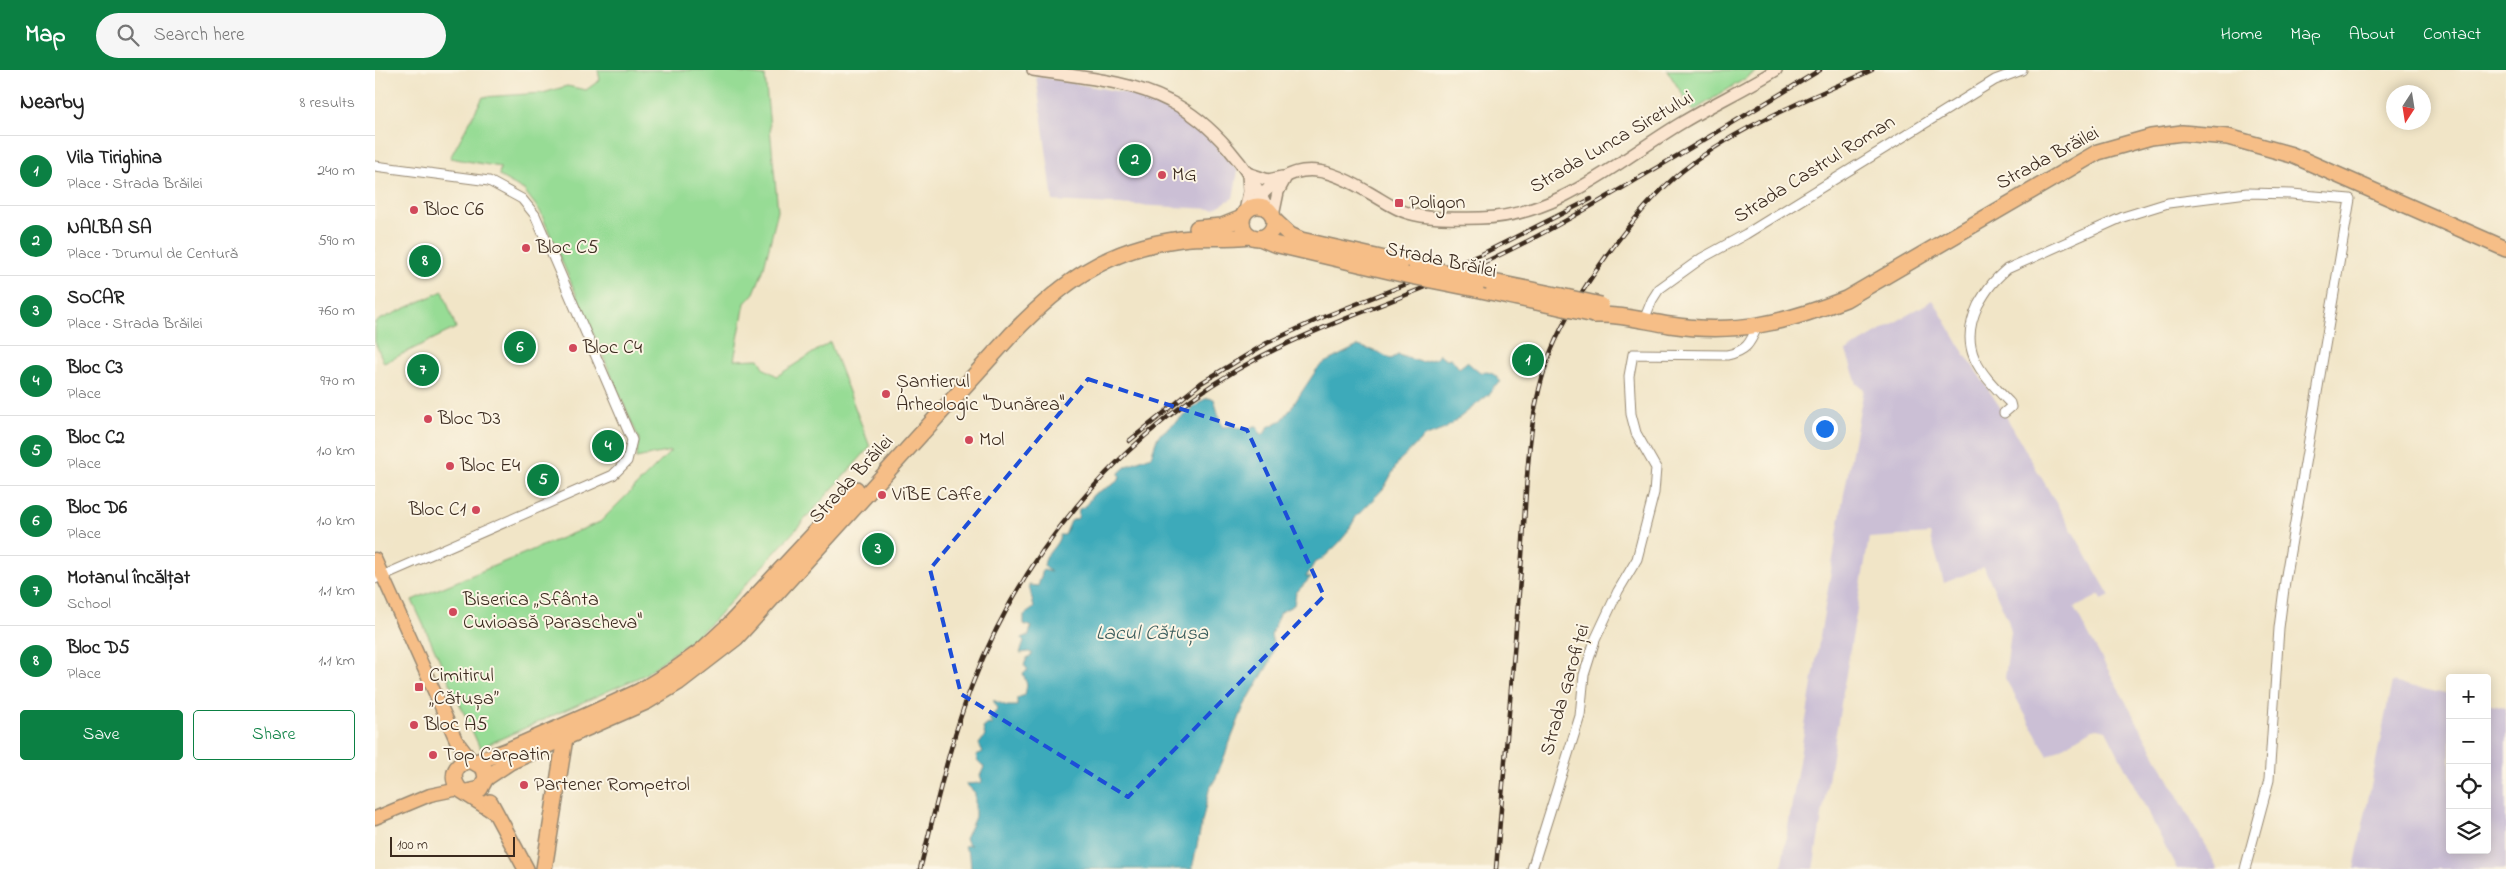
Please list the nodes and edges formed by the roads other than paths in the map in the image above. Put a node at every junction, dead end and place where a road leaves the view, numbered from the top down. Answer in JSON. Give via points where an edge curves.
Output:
{"nodes":[{"id":1,"x":1033,"y":70,"type":"edge"},
{"id":2,"x":1776,"y":70,"type":"edge"},
{"id":3,"x":2022,"y":70,"type":"edge"},
{"id":4,"x":375,"y":166,"type":"edge"},
{"id":5,"x":1247,"y":173,"type":"junction"},
{"id":6,"x":1289,"y":174,"type":"junction"},
{"id":7,"x":2356,"y":182,"type":"junction"},
{"id":8,"x":1261,"y":194,"type":"junction"},
{"id":9,"x":2350,"y":199,"type":"junction"},
{"id":10,"x":1244,"y":214,"type":"junction"},
{"id":11,"x":1272,"y":216,"type":"junction"},
{"id":12,"x":1255,"y":237,"type":"junction"},
{"id":13,"x":2506,"y":249,"type":"edge"},
{"id":14,"x":1411,"y":270,"type":"junction"},
{"id":15,"x":1644,"y":320,"type":"junction"},
{"id":16,"x":1757,"y":327,"type":"junction"},
{"id":17,"x":2004,"y":413,"type":"dead end"},
{"id":18,"x":375,"y":560,"type":"edge"},
{"id":19,"x":379,"y":578,"type":"edge"},
{"id":20,"x":565,"y":738,"type":"junction"},
{"id":21,"x":455,"y":740,"type":"junction"},
{"id":22,"x":474,"y":761,"type":"junction"},
{"id":23,"x":454,"y":772,"type":"junction"},
{"id":24,"x":485,"y":781,"type":"junction"},
{"id":25,"x":463,"y":790,"type":"junction"},
{"id":26,"x":430,"y":795,"type":"junction"},
{"id":27,"x":493,"y":810,"type":"junction"},
{"id":28,"x":375,"y":818,"type":"edge"},
{"id":29,"x":521,"y":867,"type":"edge"},
{"id":30,"x":544,"y":869,"type":"edge"},
{"id":31,"x":1531,"y":869,"type":"edge"},
{"id":32,"x":2245,"y":869,"type":"edge"}],
"edges":[{"from":1,"to":5,"type":"street","via":[[1128,87],[1169,100],[1201,123]]},
{"from":2,"to":6,"type":"street","name":"Strada Lunca Siretului","via":[[1684,122],[1572,192],[1525,213],[1483,218],[1414,215],[1335,175],[1307,170]]},
{"from":3,"to":15,"type":"street","name":"Strada Castrul Roman","via":[[1995,80],[1703,258],[1659,289]]},
{"from":4,"to":19,"type":"street","via":[[489,181],[521,199],[535,215],[632,440],[627,461],[613,475]]},
{"from":5,"to":6,"type":"street","via":[[1268,180]]},
{"from":5,"to":8,"type":"street"},
{"from":5,"to":10,"type":"street","via":[[1249,192]]},
{"from":6,"to":8,"type":"street","name":"Strada Lunca Siretului"},
{"from":6,"to":11,"type":"street","via":[[1280,186]]},
{"from":7,"to":9,"type":"street"},
{"from":7,"to":13,"type":"highway","name":"Strada Brăilei"},
{"from":7,"to":16,"type":"highway","name":"Strada Brăilei","via":[[2292,154],[2228,137],[2182,133],[2124,143],[2076,163],[1846,299],[1814,312]]},
{"from":8,"to":10,"type":"street","name":"Strada Lunca Siretului"},
{"from":8,"to":11,"type":"street"},
{"from":9,"to":17,"type":"street","via":[[2247,193],[2168,203],[2123,217],[2007,270],[1992,282],[1975,313],[1969,334],[1970,350],[1979,368],[2010,403],[2011,407]]},
{"from":9,"to":32,"type":"street","via":[[2285,581],[2268,788]]},
{"from":10,"to":11,"type":"highway","via":[[1261,206]]},
{"from":10,"to":12,"type":"highway","via":[[1243,230]]},
{"from":10,"to":22,"type":"highway","name":"Strada Brăilei","via":[[1222,226],[1153,234],[1095,255],[1068,270],[1025,306],[730,624],[701,651],[640,691],[506,751]]},
{"from":11,"to":12,"type":"highway","via":[[1269,234]]},
{"from":11,"to":14,"type":"highway","name":"Strada Brăilei","via":[[1290,235],[1301,240]]},
{"from":12,"to":14,"type":"highway","name":"Strada Brăilei","via":[[1274,244]]},
{"from":12,"to":20,"type":"highway","name":"Strada Brăilei","via":[[1181,238],[1155,243],[1099,263],[1073,278],[1011,335],[735,638],[686,676],[645,702]]},
{"from":14,"to":15,"type":"highway","name":"Strada Brăilei","bridge":true},
{"from":15,"to":16,"type":"highway","name":"Strada Brăilei","via":[[1702,327]]},
{"from":16,"to":31,"type":"street","name":"Strada Garofiței","via":[[1749,347],[1739,353],[1633,354],[1629,376],[1631,414],[1636,433],[1656,468],[1654,493],[1637,559],[1595,640],[1584,675],[1580,716]]},
{"from":18,"to":19,"type":"main road"},
{"from":19,"to":21,"type":"main road"},
{"from":20,"to":24,"type":"highway","name":"Strada Brăilei","via":[[510,762]]},
{"from":20,"to":30,"type":"highway"},
{"from":21,"to":22,"type":"main road"},
{"from":21,"to":23,"type":"main road"},
{"from":22,"to":23,"type":"highway","name":"Strada Brăilei","via":[[461,763]]},
{"from":22,"to":24,"type":"highway","via":[[484,768]]},
{"from":23,"to":25,"type":"highway","via":[[456,785]]},
{"from":23,"to":26,"type":"main road","name":"Strada Brăilei"},
{"from":24,"to":25,"type":"highway","name":"Strada Brăilei","via":[[474,792]]},
{"from":24,"to":27,"type":"highway"},
{"from":25,"to":26,"type":"main road","name":"Strada Brăilei"},
{"from":25,"to":27,"type":"highway"},
{"from":26,"to":28,"type":"main road","name":"Strada Brăilei"},
{"from":27,"to":29,"type":"highway"}]}
